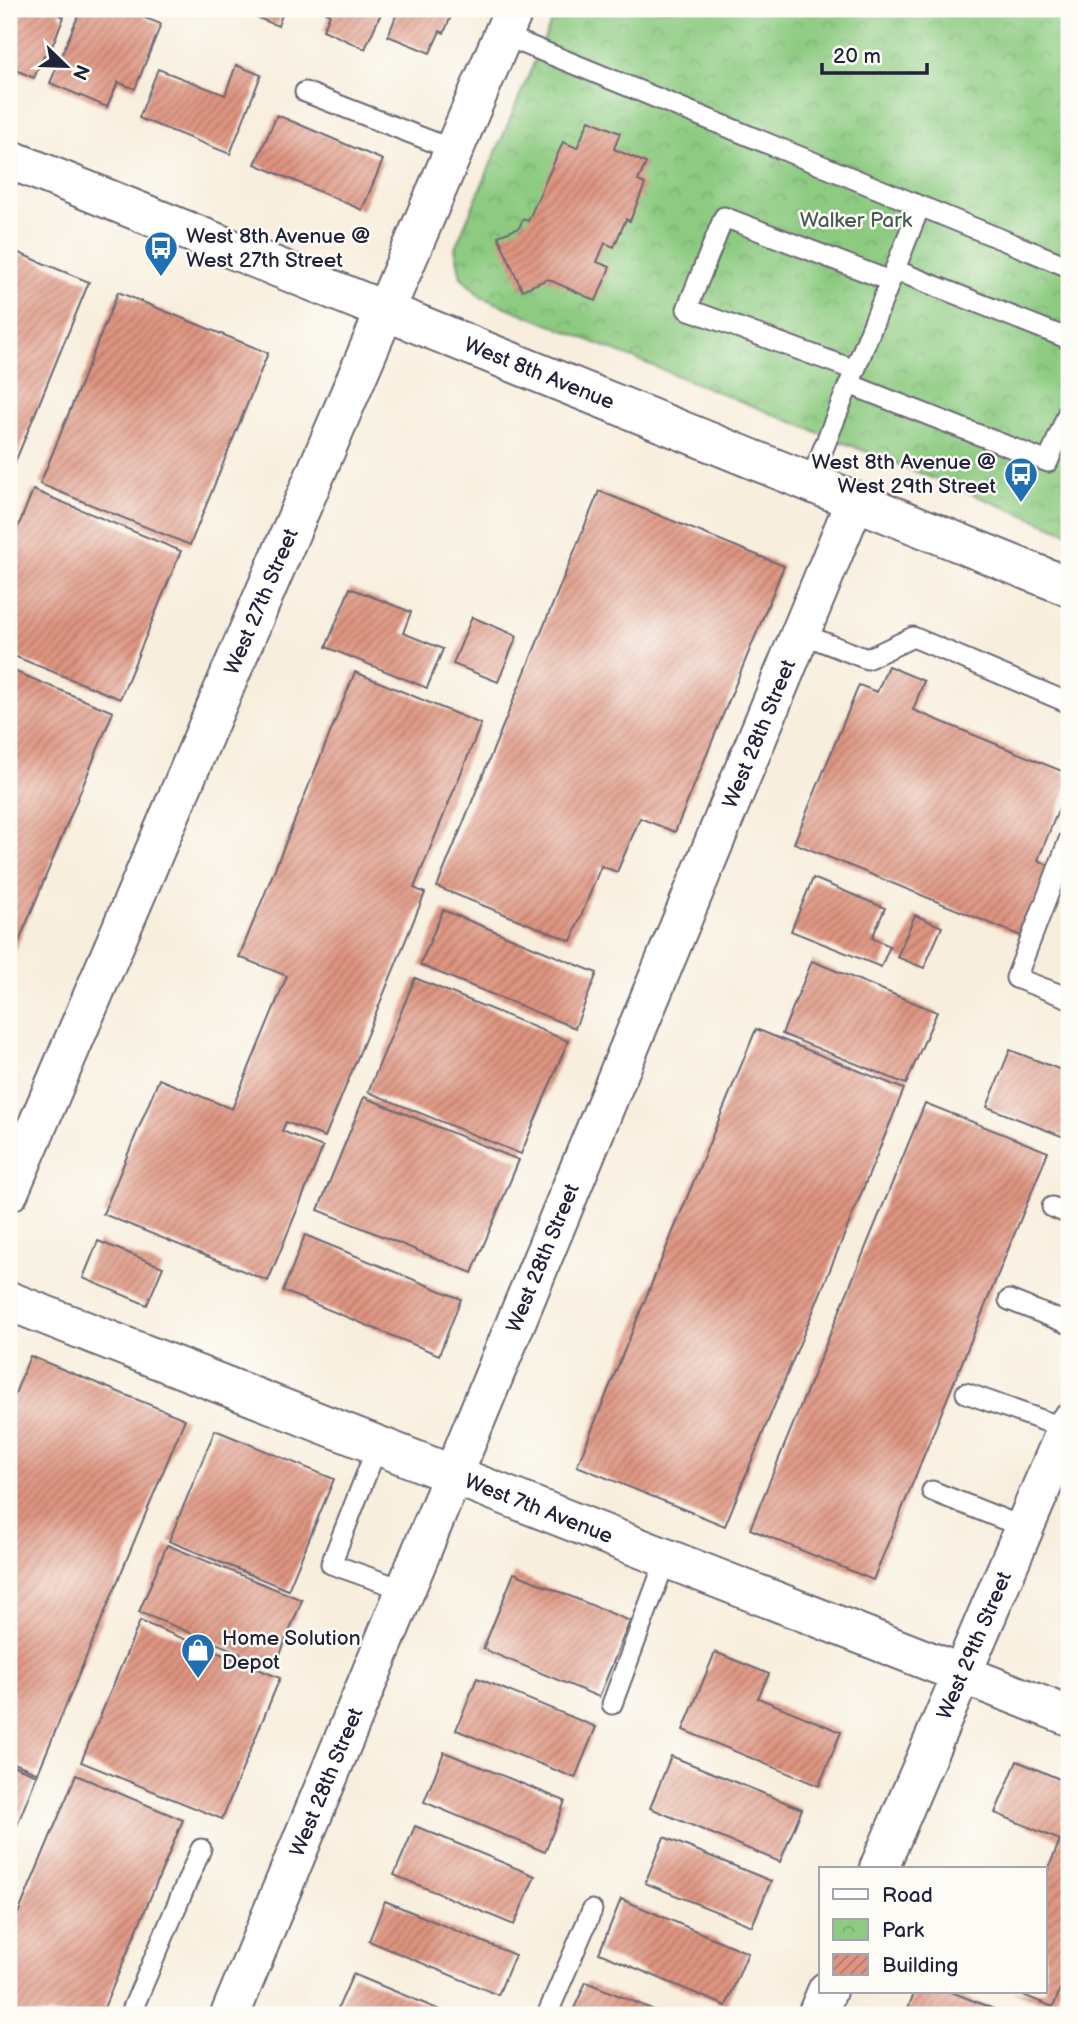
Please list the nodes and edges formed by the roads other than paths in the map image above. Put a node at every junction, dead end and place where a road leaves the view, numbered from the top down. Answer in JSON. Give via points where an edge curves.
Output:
{"nodes":[{"id":1,"x":508,"y":22,"type":"edge"},
{"id":2,"x":305,"y":92,"type":"dead end"},
{"id":3,"x":454,"y":150,"type":"junction"},
{"id":4,"x":9,"y":159,"type":"edge"},
{"id":5,"x":920,"y":206,"type":"junction"},
{"id":6,"x":1069,"y":267,"type":"edge"},
{"id":7,"x":892,"y":276,"type":"junction"},
{"id":8,"x":386,"y":312,"type":"junction"},
{"id":9,"x":1069,"y":339,"type":"edge"},
{"id":10,"x":852,"y":377,"type":"junction"},
{"id":11,"x":1069,"y":411,"type":"edge"},
{"id":12,"x":810,"y":482,"type":"junction"},
{"id":13,"x":855,"y":501,"type":"junction"},
{"id":14,"x":1069,"y":587,"type":"edge"},
{"id":15,"x":800,"y":633,"type":"junction"},
{"id":16,"x":1069,"y":703,"type":"edge"},
{"id":17,"x":1069,"y":840,"type":"edge"},
{"id":18,"x":1069,"y":998,"type":"edge"},
{"id":19,"x":9,"y":1192,"type":"edge"},
{"id":20,"x":1009,"y":1300,"type":"dead end"},
{"id":21,"x":9,"y":1301,"type":"edge"},
{"id":22,"x":1069,"y":1324,"type":"edge"},
{"id":23,"x":966,"y":1393,"type":"dead end"},
{"id":24,"x":1068,"y":1426,"type":"edge"},
{"id":25,"x":377,"y":1447,"type":"junction"},
{"id":26,"x":452,"y":1476,"type":"junction"},
{"id":27,"x":932,"y":1491,"type":"dead end"},
{"id":28,"x":1025,"y":1528,"type":"junction"},
{"id":29,"x":666,"y":1559,"type":"junction"},
{"id":30,"x":405,"y":1590,"type":"junction"},
{"id":31,"x":962,"y":1674,"type":"junction"},
{"id":32,"x":612,"y":1704,"type":"dead end"},
{"id":33,"x":1069,"y":1716,"type":"edge"},
{"id":34,"x":201,"y":1849,"type":"dead end"},
{"id":35,"x":879,"y":1867,"type":"edge"},
{"id":36,"x":592,"y":1910,"type":"dead end"},
{"id":37,"x":826,"y":1993,"type":"edge"},
{"id":38,"x":130,"y":2015,"type":"edge"},
{"id":39,"x":230,"y":2015,"type":"edge"},
{"id":40,"x":547,"y":2015,"type":"edge"},
{"id":41,"x":817,"y":2015,"type":"edge"}],
"edges":[{"from":1,"to":3,"type":"street","name":"West 27th Street"},
{"from":1,"to":5,"type":"lane"},
{"from":2,"to":3,"type":"lane"},
{"from":3,"to":8,"type":"street","name":"West 27th Street"},
{"from":4,"to":8,"type":"street","name":"West 8th Avenue"},
{"from":5,"to":6,"type":"lane"},
{"from":5,"to":7,"type":"lane"},
{"from":7,"to":9,"type":"lane"},
{"from":7,"to":10,"type":"lane"},
{"from":7,"to":10,"type":"lane","via":[[724,218],[687,309]]},
{"from":8,"to":12,"type":"street","name":"West 8th Avenue"},
{"from":8,"to":19,"type":"street","name":"West 27th Street"},
{"from":10,"to":11,"type":"lane","via":[[1048,462]]},
{"from":10,"to":12,"type":"lane"},
{"from":12,"to":13,"type":"street","name":"West 8th Avenue"},
{"from":13,"to":14,"type":"street","name":"West 8th Avenue"},
{"from":13,"to":15,"type":"street","name":"West 28th Street"},
{"from":15,"to":16,"type":"lane","via":[[867,659],[913,637]]},
{"from":15,"to":26,"type":"street","name":"West 28th Street"},
{"from":17,"to":18,"type":"lane","via":[[1016,978]]},
{"from":20,"to":22,"type":"lane"},
{"from":21,"to":25,"type":"street","name":"West 7th Avenue"},
{"from":23,"to":24,"type":"lane"},
{"from":24,"to":28,"type":"street","name":"West 29th Street"},
{"from":25,"to":26,"type":"street","name":"West 7th Avenue"},
{"from":25,"to":30,"type":"lane","via":[[331,1563]]},
{"from":26,"to":29,"type":"street","name":"West 7th Avenue"},
{"from":26,"to":30,"type":"street","name":"West 28th Street"},
{"from":27,"to":28,"type":"lane"},
{"from":28,"to":31,"type":"street","name":"West 29th Street"},
{"from":29,"to":31,"type":"street","name":"West 7th Avenue"},
{"from":29,"to":32,"type":"lane"},
{"from":30,"to":39,"type":"street","name":"West 28th Street"},
{"from":31,"to":33,"type":"street","name":"West 7th Avenue"},
{"from":31,"to":35,"type":"street","name":"West 29th Street"},
{"from":34,"to":38,"type":"lane"},
{"from":36,"to":40,"type":"lane"},
{"from":37,"to":41,"type":"street"}]}
